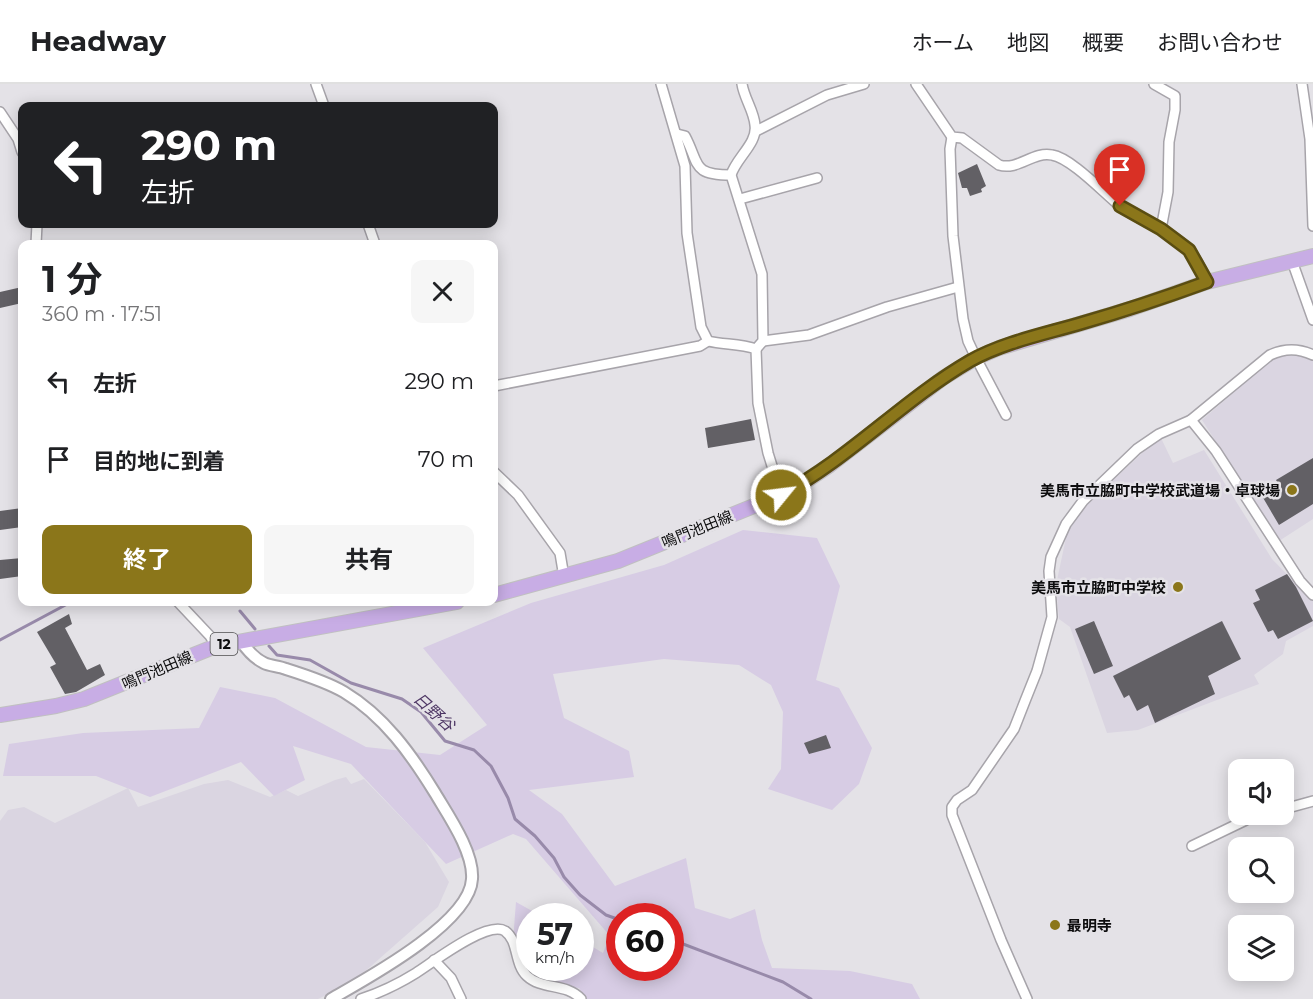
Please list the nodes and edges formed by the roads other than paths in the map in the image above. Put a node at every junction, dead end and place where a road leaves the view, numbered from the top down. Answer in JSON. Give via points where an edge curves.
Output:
{"nodes":[{"id":1,"x":316,"y":84,"type":"edge"},
{"id":2,"x":661,"y":84,"type":"edge"},
{"id":3,"x":742,"y":84,"type":"edge"},
{"id":4,"x":864,"y":84,"type":"edge"},
{"id":5,"x":916,"y":84,"type":"edge"},
{"id":6,"x":1154,"y":84,"type":"edge"},
{"id":7,"x":1302,"y":84,"type":"edge"},
{"id":8,"x":323,"y":102,"type":"edge"},
{"id":9,"x":0,"y":112,"type":"edge"},
{"id":10,"x":756,"y":131,"type":"junction"},
{"id":11,"x":677,"y":134,"type":"junction"},
{"id":12,"x":952,"y":137,"type":"junction"},
{"id":13,"x":18,"y":139,"type":"edge"},
{"id":14,"x":731,"y":175,"type":"junction"},
{"id":15,"x":817,"y":178,"type":"dead end"},
{"id":16,"x":740,"y":199,"type":"junction"},
{"id":17,"x":1313,"y":226,"type":"edge"},
{"id":18,"x":1161,"y":229,"type":"junction"},
{"id":19,"x":1313,"y":256,"type":"edge"},
{"id":20,"x":1292,"y":261,"type":"junction"},
{"id":21,"x":1207,"y":282,"type":"junction"},
{"id":22,"x":958,"y":287,"type":"junction"},
{"id":23,"x":1313,"y":320,"type":"edge"},
{"id":24,"x":708,"y":341,"type":"junction"},
{"id":25,"x":763,"y":341,"type":"junction"},
{"id":26,"x":756,"y":349,"type":"junction"},
{"id":27,"x":1313,"y":355,"type":"edge"},
{"id":28,"x":976,"y":358,"type":"junction"},
{"id":29,"x":498,"y":385,"type":"edge"},
{"id":30,"x":1006,"y":414,"type":"dead end"},
{"id":31,"x":1191,"y":420,"type":"junction"},
{"id":32,"x":498,"y":476,"type":"edge"},
{"id":33,"x":781,"y":495,"type":"junction"},
{"id":34,"x":564,"y":577,"type":"junction"},
{"id":35,"x":498,"y":593,"type":"edge"},
{"id":36,"x":1313,"y":595,"type":"edge"},
{"id":37,"x":182,"y":606,"type":"edge"},
{"id":38,"x":435,"y":606,"type":"edge"},
{"id":39,"x":241,"y":641,"type":"junction"},
{"id":40,"x":216,"y":646,"type":"junction"},
{"id":41,"x":0,"y":715,"type":"edge"},
{"id":42,"x":1313,"y":801,"type":"edge"},
{"id":43,"x":1294,"y":806,"type":"edge"},
{"id":44,"x":1236,"y":825,"type":"edge"},
{"id":45,"x":1192,"y":846,"type":"dead end"},
{"id":46,"x":434,"y":960,"type":"junction"},
{"id":47,"x":331,"y":999,"type":"edge"},
{"id":48,"x":361,"y":999,"type":"edge"},
{"id":49,"x":461,"y":999,"type":"edge"},
{"id":50,"x":581,"y":999,"type":"edge"},
{"id":51,"x":1028,"y":999,"type":"edge"}],
"edges":[{"from":1,"to":8,"type":"street"},
{"from":2,"to":11,"type":"street"},
{"from":3,"to":10,"type":"street"},
{"from":4,"to":10,"type":"street","via":[[826,95]]},
{"from":5,"to":12,"type":"street"},
{"from":6,"to":18,"type":"street","via":[[1175,96],[1168,192]]},
{"from":7,"to":17,"type":"street","via":[[1310,139]]},
{"from":9,"to":13,"type":"street"},
{"from":10,"to":14,"type":"street"},
{"from":11,"to":14,"type":"street","via":[[685,136],[696,165],[704,171]]},
{"from":11,"to":24,"type":"street","via":[[686,166],[687,233],[700,327]]},
{"from":12,"to":18,"type":"street","via":[[962,138],[1007,167],[1040,154],[1058,156],[1120,206]]},
{"from":12,"to":22,"type":"street"},
{"from":14,"to":16,"type":"street"},
{"from":15,"to":16,"type":"street"},
{"from":16,"to":25,"type":"street","via":[[762,274]]},
{"from":18,"to":21,"type":"street","via":[[1189,250]]},
{"from":19,"to":20,"type":"main road","name":"鳴門池田線"},
{"from":20,"to":21,"type":"main road","name":"鳴門池田線"},
{"from":20,"to":23,"type":"street"},
{"from":21,"to":28,"type":"main road","name":"鳴門池田線"},
{"from":22,"to":25,"type":"street","via":[[809,335]]},
{"from":22,"to":28,"type":"street","via":[[965,330]]},
{"from":24,"to":26,"type":"street"},
{"from":24,"to":29,"type":"street","via":[[700,346]]},
{"from":25,"to":26,"type":"street"},
{"from":26,"to":33,"type":"street","via":[[758,403]]},
{"from":27,"to":31,"type":"street","via":[[1295,349],[1270,355]]},
{"from":28,"to":30,"type":"street"},
{"from":28,"to":33,"type":"main road","name":"鳴門池田線","via":[[943,378],[830,465]]},
{"from":31,"to":36,"type":"street","via":[[1216,450],[1300,581]]},
{"from":31,"to":51,"type":"street","via":[[1159,434],[1137,450],[1083,501],[1066,524],[1048,571],[1052,617],[1037,671],[1014,729],[972,790],[952,807],[1001,940]]},
{"from":32,"to":34,"type":"street","via":[[518,495],[560,553]]},
{"from":33,"to":34,"type":"main road","name":"鳴門池田線","via":[[618,561]]},
{"from":34,"to":35,"type":"main road","name":"鳴門池田線"},
{"from":37,"to":40,"type":"street"},
{"from":38,"to":39,"type":"main road","name":"鳴門池田線","number":"12"},
{"from":39,"to":40,"type":"main road","name":"鳴門池田線","number":"12"},
{"from":39,"to":47,"type":"street","via":[[263,663],[343,691],[389,728],[424,775],[469,856],[473,880],[458,910],[407,954]]},
{"from":40,"to":41,"type":"main road","name":"鳴門池田線","number":"12","via":[[84,699]]},
{"from":42,"to":43,"type":"street"},
{"from":44,"to":45,"type":"street"},
{"from":46,"to":48,"type":"street"},
{"from":46,"to":49,"type":"street","via":[[451,978]]},
{"from":46,"to":50,"type":"street","via":[[483,932],[498,928],[513,941],[519,966],[527,976],[567,989]]}]}
